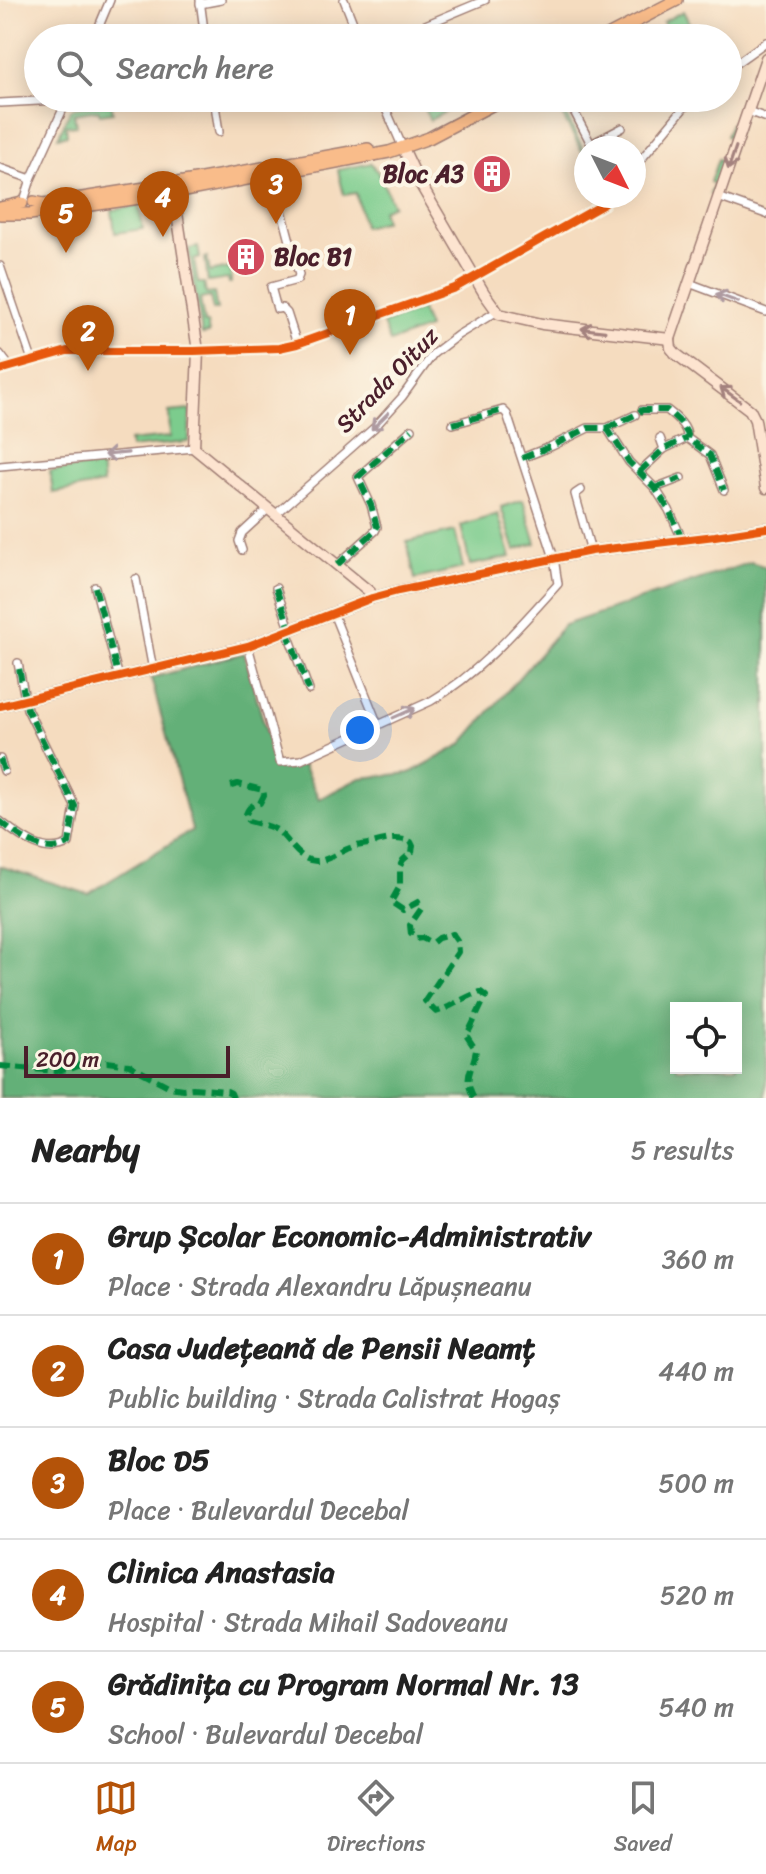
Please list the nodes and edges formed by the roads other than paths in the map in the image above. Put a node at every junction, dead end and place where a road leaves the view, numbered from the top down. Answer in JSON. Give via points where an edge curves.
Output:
{"nodes":[{"id":1,"x":110,"y":0,"type":"edge"},
{"id":2,"x":221,"y":0,"type":"edge"},
{"id":3,"x":344,"y":0,"type":"edge"},
{"id":4,"x":677,"y":0,"type":"edge"},
{"id":5,"x":687,"y":0,"type":"edge"},
{"id":6,"x":482,"y":1,"type":"edge"},
{"id":7,"x":200,"y":2,"type":"edge"},
{"id":8,"x":100,"y":24,"type":"edge"},
{"id":9,"x":203,"y":24,"type":"edge"},
{"id":10,"x":353,"y":24,"type":"edge"},
{"id":11,"x":424,"y":24,"type":"edge"},
{"id":12,"x":631,"y":24,"type":"edge"},
{"id":13,"x":642,"y":24,"type":"edge"},
{"id":14,"x":766,"y":42,"type":"edge"},
{"id":15,"x":766,"y":58,"type":"edge"},
{"id":16,"x":742,"y":59,"type":"edge"},
{"id":17,"x":24,"y":102,"type":"edge"},
{"id":18,"x":0,"y":103,"type":"edge"},
{"id":19,"x":748,"y":111,"type":"junction"},
{"id":20,"x":61,"y":112,"type":"edge"},
{"id":21,"x":216,"y":112,"type":"edge"},
{"id":22,"x":387,"y":112,"type":"edge"},
{"id":23,"x":464,"y":112,"type":"edge"},
{"id":24,"x":478,"y":112,"type":"edge"},
{"id":25,"x":574,"y":112,"type":"edge"},
{"id":26,"x":680,"y":112,"type":"edge"},
{"id":27,"x":766,"y":118,"type":"edge"},
{"id":28,"x":622,"y":128,"type":"dead end"},
{"id":29,"x":219,"y":132,"type":"dead end"},
{"id":30,"x":402,"y":145,"type":"junction"},
{"id":31,"x":646,"y":154,"type":"edge"},
{"id":32,"x":0,"y":168,"type":"edge"},
{"id":33,"x":288,"y":172,"type":"junction"},
{"id":34,"x":29,"y":183,"type":"junction"},
{"id":35,"x":174,"y":193,"type":"junction"},
{"id":36,"x":718,"y":197,"type":"junction"},
{"id":37,"x":28,"y":206,"type":"junction"},
{"id":38,"x":0,"y":208,"type":"edge"},
{"id":39,"x":597,"y":208,"type":"edge"},
{"id":40,"x":0,"y":214,"type":"edge"},
{"id":41,"x":766,"y":214,"type":"edge"},
{"id":42,"x":0,"y":266,"type":"edge"},
{"id":43,"x":475,"y":278,"type":"junction"},
{"id":44,"x":689,"y":283,"type":"junction"},
{"id":45,"x":496,"y":312,"type":"junction"},
{"id":46,"x":766,"y":312,"type":"edge"},
{"id":47,"x":670,"y":339,"type":"junction"},
{"id":48,"x":297,"y":344,"type":"junction"},
{"id":49,"x":198,"y":351,"type":"junction"},
{"id":50,"x":0,"y":354,"type":"edge"},
{"id":51,"x":32,"y":360,"type":"junction"},
{"id":52,"x":10,"y":367,"type":"junction"},
{"id":53,"x":0,"y":370,"type":"edge"},
{"id":54,"x":453,"y":424,"type":"dead end"},
{"id":55,"x":607,"y":428,"type":"junction"},
{"id":56,"x":412,"y":429,"type":"dead end"},
{"id":57,"x":660,"y":438,"type":"dead end"},
{"id":58,"x":687,"y":438,"type":"junction"},
{"id":59,"x":194,"y":448,"type":"junction"},
{"id":60,"x":664,"y":449,"type":"junction"},
{"id":61,"x":522,"y":458,"type":"junction"},
{"id":62,"x":0,"y":466,"type":"edge"},
{"id":63,"x":639,"y":472,"type":"junction"},
{"id":64,"x":681,"y":478,"type":"dead end"},
{"id":65,"x":655,"y":488,"type":"junction"},
{"id":66,"x":766,"y":488,"type":"edge"},
{"id":67,"x":581,"y":490,"type":"dead end"},
{"id":68,"x":724,"y":490,"type":"dead end"},
{"id":69,"x":272,"y":512,"type":"junction"},
{"id":70,"x":766,"y":528,"type":"edge"},
{"id":71,"x":682,"y":539,"type":"junction"},
{"id":72,"x":242,"y":550,"type":"dead end"},
{"id":73,"x":591,"y":551,"type":"junction"},
{"id":74,"x":554,"y":558,"type":"junction"},
{"id":75,"x":337,"y":565,"type":"junction"},
{"id":76,"x":136,"y":579,"type":"dead end"},
{"id":77,"x":95,"y":587,"type":"dead end"},
{"id":78,"x":276,"y":588,"type":"dead end"},
{"id":79,"x":372,"y":598,"type":"junction"},
{"id":80,"x":333,"y":613,"type":"junction"},
{"id":81,"x":289,"y":630,"type":"junction"},
{"id":82,"x":248,"y":646,"type":"junction"},
{"id":83,"x":18,"y":663,"type":"dead end"},
{"id":84,"x":153,"y":670,"type":"junction"},
{"id":85,"x":119,"y":678,"type":"junction"},
{"id":86,"x":309,"y":690,"type":"dead end"},
{"id":87,"x":24,"y":702,"type":"junction"},
{"id":88,"x":0,"y":706,"type":"edge"},
{"id":89,"x":378,"y":725,"type":"junction"},
{"id":90,"x":0,"y":759,"type":"edge"},
{"id":91,"x":4,"y":771,"type":"dead end"},
{"id":92,"x":0,"y":821,"type":"edge"}],
"edges":[{"from":1,"to":8,"type":"street"},
{"from":2,"to":7,"type":"street"},
{"from":3,"to":10,"type":"street"},
{"from":4,"to":12,"type":"main road"},
{"from":5,"to":13,"type":"main road"},
{"from":6,"to":11,"type":"street"},
{"from":7,"to":9,"type":"street"},
{"from":14,"to":16,"type":"street"},
{"from":15,"to":19,"type":"street"},
{"from":17,"to":18,"type":"street"},
{"from":19,"to":27,"type":"street"},
{"from":19,"to":36,"type":"street","one_way":true},
{"from":20,"to":34,"type":"street"},
{"from":21,"to":29,"type":"street"},
{"from":22,"to":30,"type":"street"},
{"from":23,"to":30,"type":"main road"},
{"from":24,"to":30,"type":"main road","via":[[429,138]]},
{"from":25,"to":28,"type":"street","via":[[593,143]]},
{"from":26,"to":31,"type":"street"},
{"from":30,"to":33,"type":"main road"},
{"from":30,"to":37,"type":"main road"},
{"from":30,"to":43,"type":"street"},
{"from":32,"to":34,"type":"street"},
{"from":33,"to":35,"type":"main road"},
{"from":33,"to":48,"type":"street","via":[[292,196],[281,207],[299,275],[271,287]]},
{"from":34,"to":37,"type":"street"},
{"from":35,"to":37,"type":"main road"},
{"from":35,"to":49,"type":"street"},
{"from":36,"to":41,"type":"street"},
{"from":36,"to":44,"type":"street"},
{"from":37,"to":38,"type":"main road"},
{"from":37,"to":40,"type":"main road"},
{"from":39,"to":43,"type":"street"},
{"from":42,"to":51,"type":"street"},
{"from":43,"to":45,"type":"street"},
{"from":43,"to":48,"type":"street"},
{"from":46,"to":44,"type":"street","one_way":true},
{"from":44,"to":47,"type":"street"},
{"from":47,"to":45,"type":"street","one_way":true,"via":[[542,324]]},
{"from":45,"to":69,"type":"street","name":"Strada Oituz","one_way":true,"via":[[433,354],[375,427]]},
{"from":66,"to":47,"type":"street","one_way":true,"via":[[750,410],[676,354]]},
{"from":48,"to":49,"type":"street"},
{"from":49,"to":51,"type":"street","via":[[67,351]]},
{"from":49,"to":59,"type":"street"},
{"from":50,"to":52,"type":"street"},
{"from":51,"to":52,"type":"street"},
{"from":52,"to":53,"type":"street"},
{"from":54,"to":61,"type":"street","via":[[503,410]]},
{"from":55,"to":58,"type":"street","via":[[639,413],[667,410],[687,430]]},
{"from":55,"to":61,"type":"street","via":[[588,428]]},
{"from":55,"to":63,"type":"street"},
{"from":56,"to":75,"type":"street","via":[[358,477],[377,527]]},
{"from":57,"to":60,"type":"street"},
{"from":58,"to":60,"type":"street"},
{"from":58,"to":68,"type":"street","via":[[710,455]]},
{"from":59,"to":62,"type":"street","one_way":true},
{"from":59,"to":69,"type":"street"},
{"from":60,"to":63,"type":"street"},
{"from":61,"to":74,"type":"street"},
{"from":63,"to":65,"type":"street"},
{"from":64,"to":65,"type":"street"},
{"from":65,"to":71,"type":"street"},
{"from":67,"to":73,"type":"street","via":[[575,494]]},
{"from":69,"to":72,"type":"street","name":"Strada Oituz","via":[[242,533]]},
{"from":69,"to":75,"type":"street"},
{"from":70,"to":71,"type":"street"},
{"from":71,"to":73,"type":"street"},
{"from":73,"to":74,"type":"street"},
{"from":74,"to":79,"type":"street"},
{"from":89,"to":74,"type":"street","one_way":true,"via":[[443,694],[508,639],[558,584]]},
{"from":75,"to":79,"type":"street"},
{"from":76,"to":84,"type":"street"},
{"from":77,"to":85,"type":"street"},
{"from":78,"to":81,"type":"street"},
{"from":79,"to":80,"type":"street"},
{"from":80,"to":81,"type":"street"},
{"from":80,"to":89,"type":"street"},
{"from":81,"to":82,"type":"street"},
{"from":81,"to":86,"type":"street"},
{"from":82,"to":84,"type":"street"},
{"from":82,"to":89,"type":"street","via":[[280,762],[301,760]]},
{"from":83,"to":87,"type":"street"},
{"from":84,"to":85,"type":"street"},
{"from":85,"to":87,"type":"street"},
{"from":87,"to":88,"type":"street"},
{"from":87,"to":92,"type":"street","via":[[75,806],[69,843],[31,843]]},
{"from":90,"to":91,"type":"street"}]}
